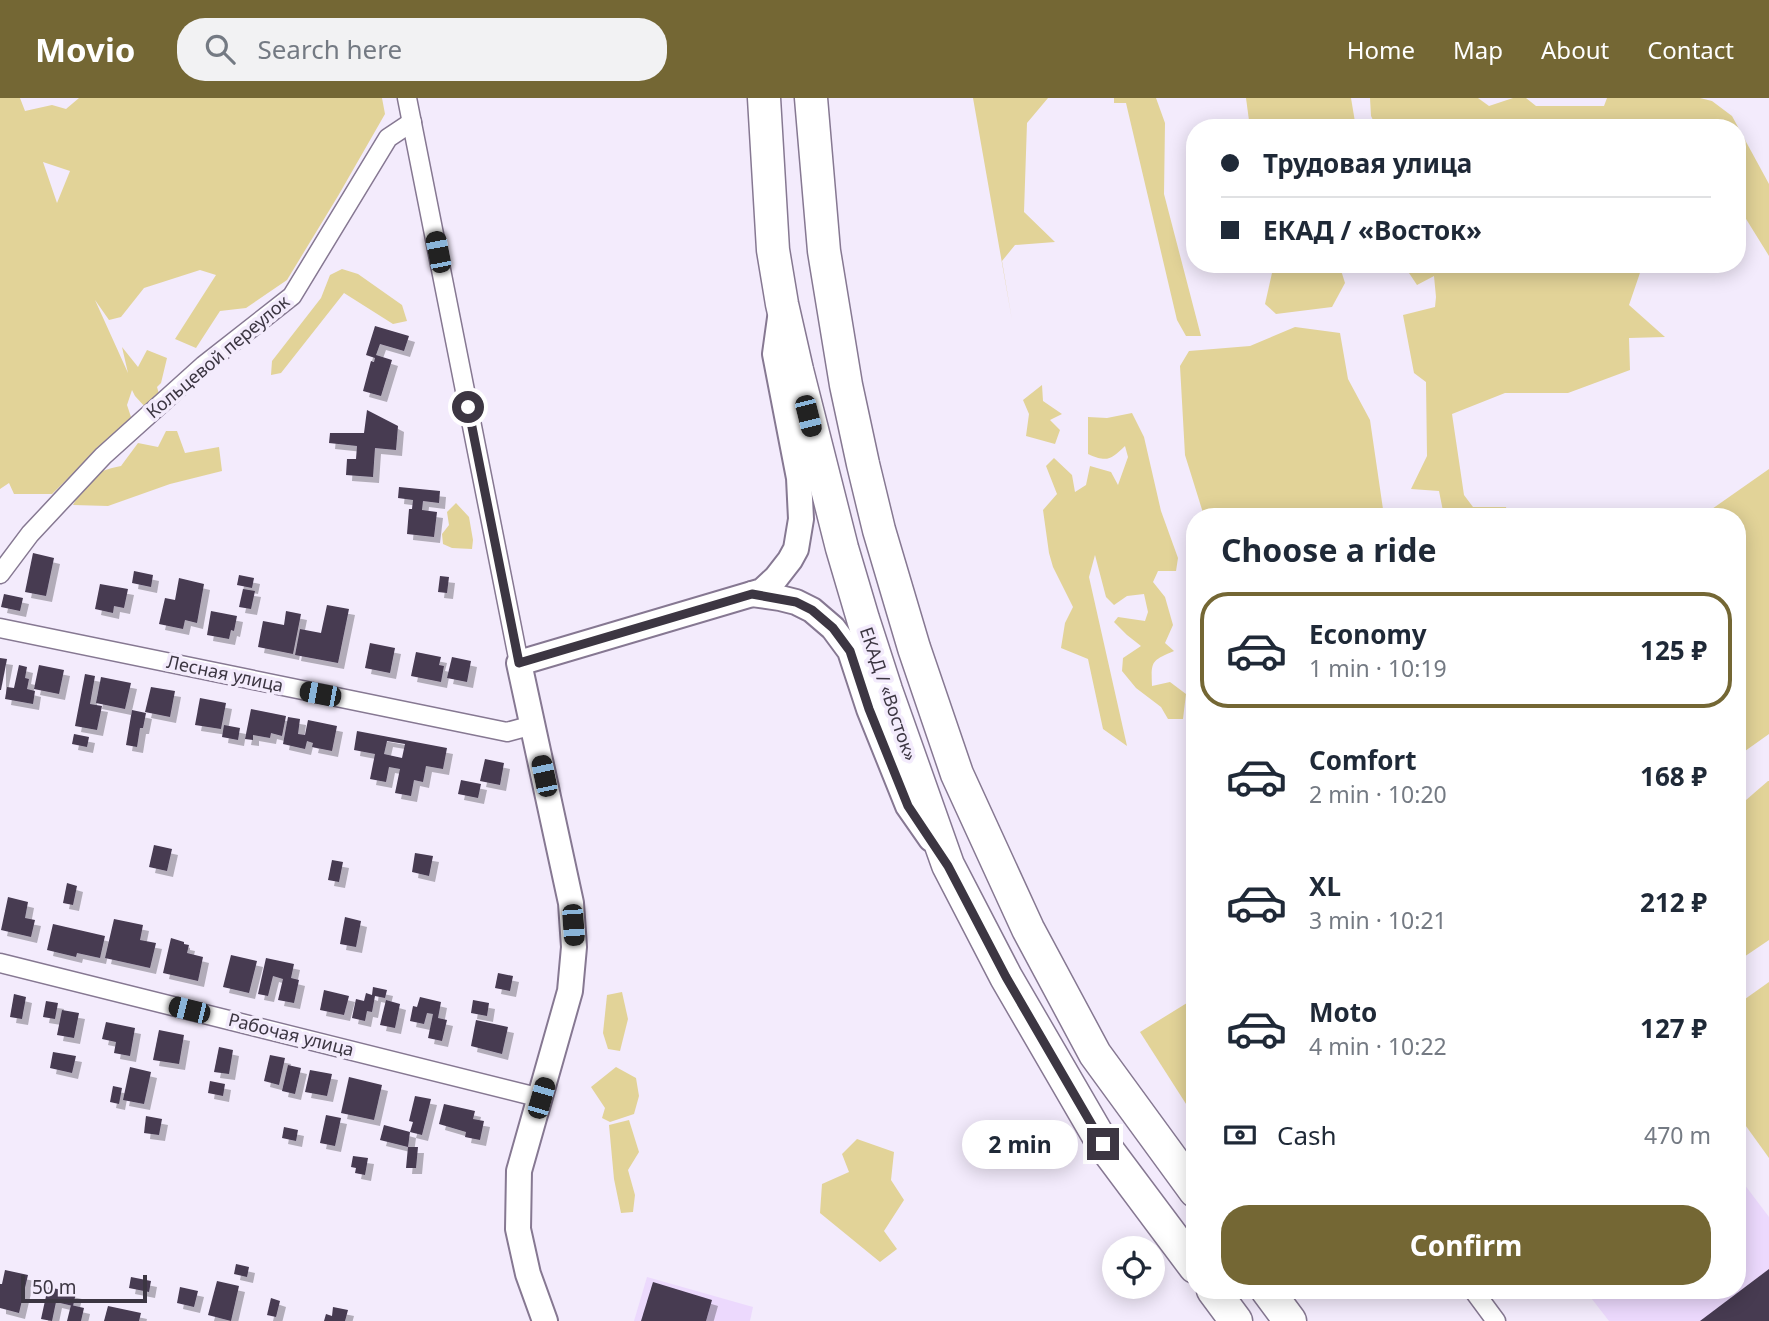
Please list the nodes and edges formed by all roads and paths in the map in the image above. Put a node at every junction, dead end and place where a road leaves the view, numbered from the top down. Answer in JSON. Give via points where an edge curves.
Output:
{"nodes":[{"id":1,"x":407,"y":98,"type":"edge"},
{"id":2,"x":764,"y":98,"type":"edge"},
{"id":3,"x":811,"y":98,"type":"edge"},
{"id":4,"x":412,"y":122,"type":"junction"},
{"id":5,"x":782,"y":304,"type":"junction"},
{"id":6,"x":0,"y":574,"type":"edge"},
{"id":7,"x":752,"y":594,"type":"junction"},
{"id":8,"x":0,"y":628,"type":"edge"},
{"id":9,"x":519,"y":663,"type":"junction"},
{"id":10,"x":533,"y":725,"type":"junction"},
{"id":11,"x":948,"y":866,"type":"junction"},
{"id":12,"x":0,"y":963,"type":"edge"},
{"id":13,"x":541,"y":1098,"type":"junction"},
{"id":14,"x":1186,"y":1179,"type":"edge"},
{"id":15,"x":1186,"y":1255,"type":"edge"},
{"id":16,"x":1220,"y":1299,"type":"edge"},
{"id":17,"x":1274,"y":1299,"type":"edge"},
{"id":18,"x":1480,"y":1299,"type":"edge"},
{"id":19,"x":545,"y":1321,"type":"edge"},
{"id":20,"x":1236,"y":1321,"type":"edge"},
{"id":21,"x":1290,"y":1321,"type":"edge"},
{"id":22,"x":1496,"y":1321,"type":"edge"}],
"edges":[{"from":1,"to":4,"type":"street"},
{"from":2,"to":5,"type":"highway","name":"ЕКАД / «Восток»","via":[[773,250]]},
{"from":3,"to":14,"type":"highway","via":[[824,251],[860,451],[887,559],[957,774],[1028,929],[1095,1054]]},
{"from":4,"to":6,"type":"street","name":"Кольцевой переулок","via":[[388,138],[292,296],[204,365],[103,456],[30,534]]},
{"from":4,"to":9,"type":"street"},
{"from":5,"to":7,"type":"main road","via":[[775,354],[799,478],[801,519],[790,560],[762,591]]},
{"from":5,"to":11,"type":"highway","name":"ЕКАД / «Восток»","via":[[842,548]]},
{"from":7,"to":9,"type":"main road"},
{"from":7,"to":11,"type":"main road","via":[[796,602],[812,610],[850,651],[908,806]]},
{"from":8,"to":10,"type":"street","name":"Лесная улица","via":[[507,732]]},
{"from":9,"to":10,"type":"main road"},
{"from":10,"to":13,"type":"main road","via":[[571,903],[574,947],[570,991]]},
{"from":11,"to":15,"type":"highway","name":"ЕКАД / «Восток»","via":[[1103,1144]]},
{"from":12,"to":13,"type":"street","name":"Рабочая улица"},
{"from":13,"to":19,"type":"main road","via":[[519,1171],[518,1230]]},
{"from":16,"to":20,"type":"highway"},
{"from":17,"to":21,"type":"highway"},
{"from":18,"to":22,"type":"street"}]}
